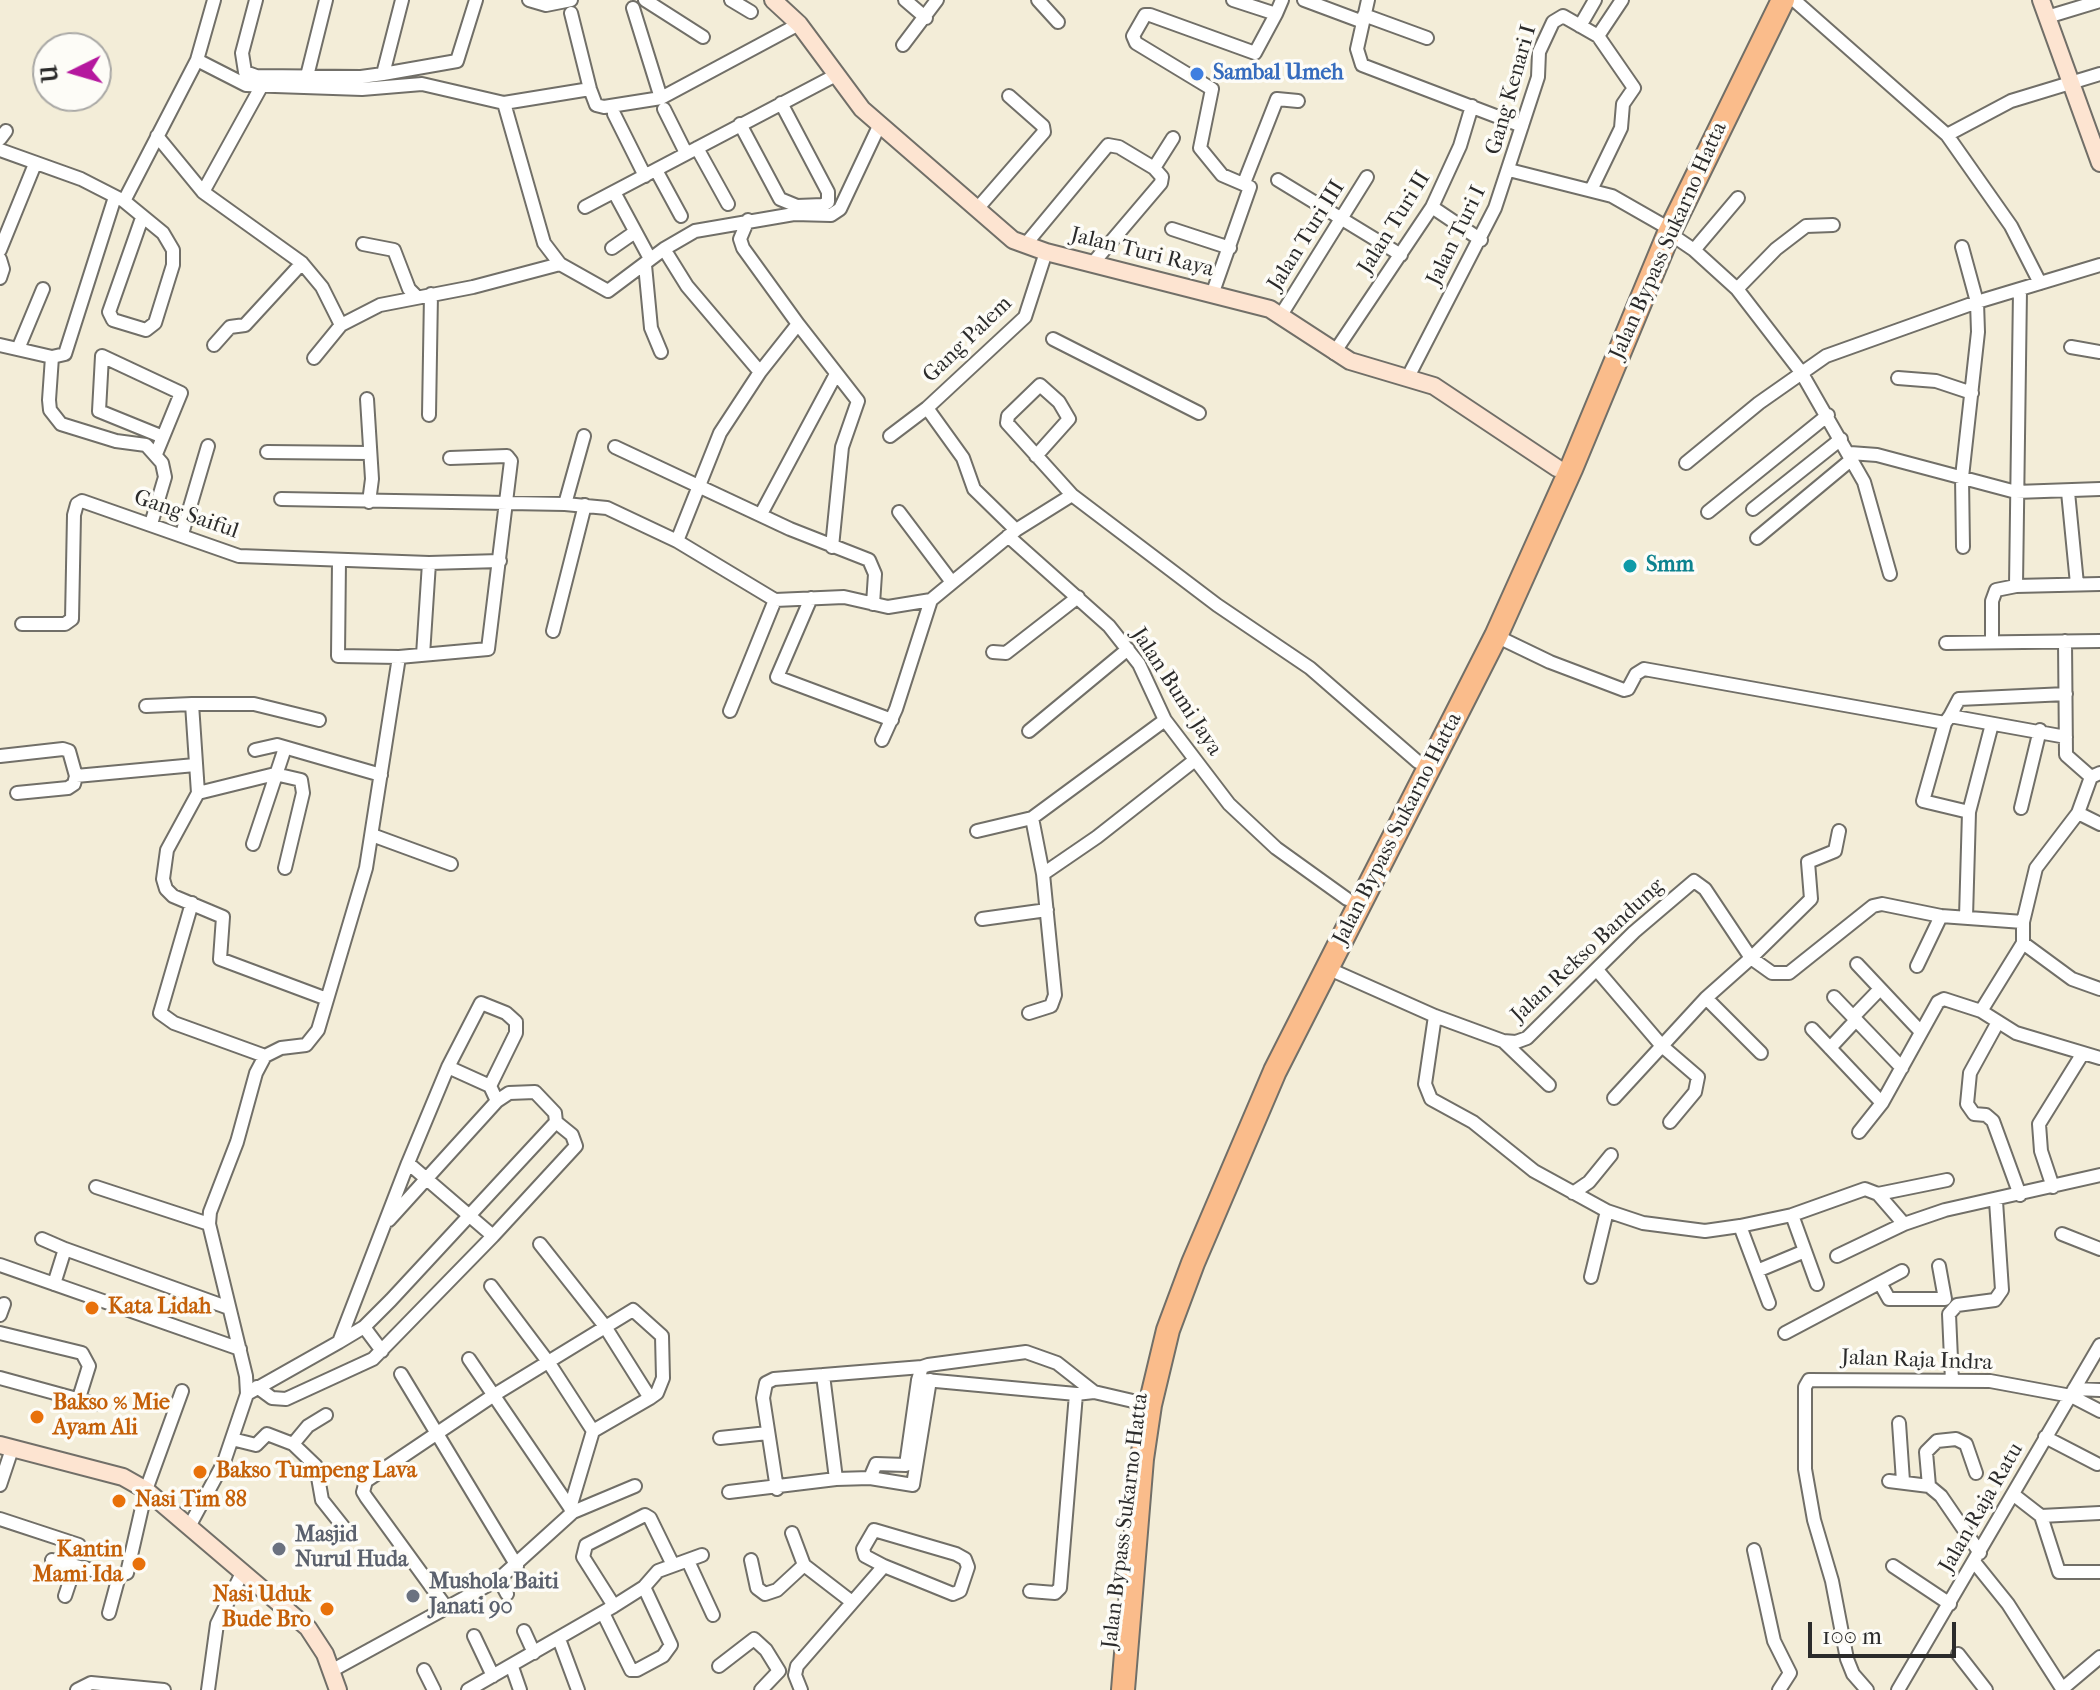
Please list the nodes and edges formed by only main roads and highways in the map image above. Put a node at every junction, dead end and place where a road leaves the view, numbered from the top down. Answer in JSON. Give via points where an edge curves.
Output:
{"nodes":[{"id":1,"x":1768,"y":0,"type":"edge"},
{"id":2,"x":1783,"y":0,"type":"edge"},
{"id":3,"x":1665,"y":229,"type":"junction"},
{"id":4,"x":1144,"y":1403,"type":"junction"},
{"id":5,"x":1108,"y":1690,"type":"edge"},
{"id":6,"x":1123,"y":1690,"type":"edge"}],
"edges":[{"from":1,"to":3,"type":"highway","name":"Jalan Bypass Sukarno Hatta"},
{"from":2,"to":3,"type":"highway","name":"Jalan Bypass Sukarno Hatta"},
{"from":3,"to":4,"type":"highway","name":"Jalan Bypass Sukarno Hatta","via":[[1571,469],[1496,636],[1275,1071],[1193,1263]]},
{"from":3,"to":4,"type":"highway","name":"Jalan Bypass Sukarno Hatta","via":[[1418,762],[1243,1109],[1155,1331]]},
{"from":4,"to":5,"type":"highway","name":"Jalan Bypass Sukarno Hatta"},
{"from":4,"to":6,"type":"highway","name":"Jalan Bypass Sukarno Hatta"}]}
